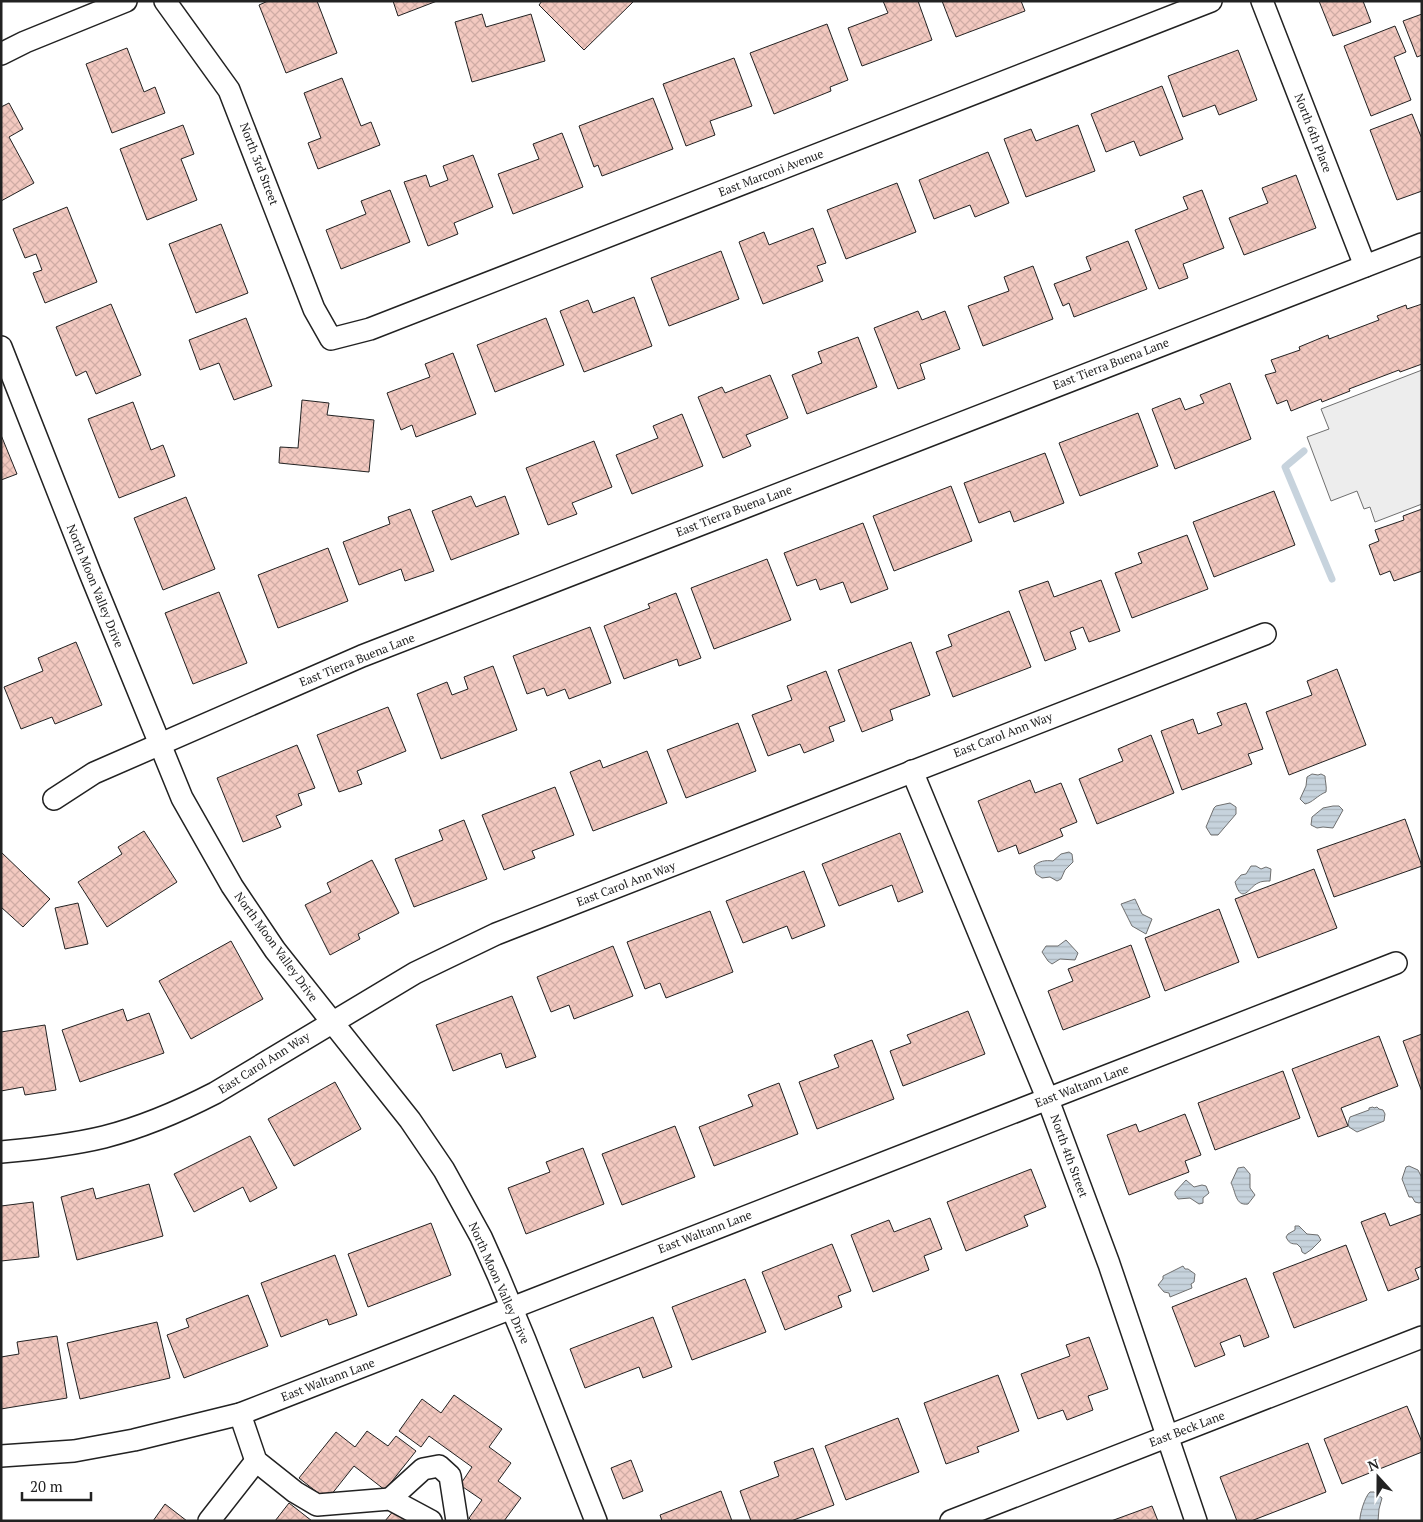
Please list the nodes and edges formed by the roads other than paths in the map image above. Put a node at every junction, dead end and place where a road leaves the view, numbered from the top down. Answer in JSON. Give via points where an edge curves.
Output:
{"nodes":[{"id":1,"x":126,"y":1,"type":"edge"},
{"id":2,"x":164,"y":1,"type":"edge"},
{"id":3,"x":1211,"y":1,"type":"edge"},
{"id":4,"x":1262,"y":1,"type":"edge"},
{"id":5,"x":1,"y":54,"type":"edge"},
{"id":6,"x":1422,"y":244,"type":"edge"},
{"id":7,"x":1365,"y":266,"type":"junction"},
{"id":8,"x":331,"y":339,"type":"joint"},
{"id":9,"x":1,"y":347,"type":"edge"},
{"id":10,"x":1265,"y":634,"type":"dead end"},
{"id":11,"x":159,"y":744,"type":"junction"},
{"id":12,"x":912,"y":771,"type":"junction"},
{"id":13,"x":54,"y":799,"type":"dead end"},
{"id":14,"x":1396,"y":963,"type":"dead end"},
{"id":15,"x":332,"y":1022,"type":"junction"},
{"id":16,"x":1048,"y":1100,"type":"junction"},
{"id":17,"x":1,"y":1152,"type":"edge"},
{"id":18,"x":511,"y":1308,"type":"junction"},
{"id":19,"x":1422,"y":1337,"type":"edge"},
{"id":20,"x":240,"y":1414,"type":"junction"},
{"id":21,"x":1166,"y":1437,"type":"junction"},
{"id":22,"x":1,"y":1456,"type":"edge"},
{"id":23,"x":256,"y":1461,"type":"junction"},
{"id":24,"x":390,"y":1499,"type":"junction"},
{"id":25,"x":209,"y":1521,"type":"edge"},
{"id":26,"x":431,"y":1521,"type":"edge"},
{"id":27,"x":457,"y":1521,"type":"edge"},
{"id":28,"x":596,"y":1521,"type":"edge"},
{"id":29,"x":951,"y":1521,"type":"edge"},
{"id":30,"x":1196,"y":1521,"type":"edge"}],
"edges":[{"from":1,"to":5,"type":"street"},
{"from":2,"to":8,"type":"street","name":"North 3rd Street","via":[[229,90],[314,309]]},
{"from":3,"to":8,"type":"street","name":"East Marconi Avenue","via":[[370,329]]},
{"from":4,"to":7,"type":"street","name":"North 6th Place"},
{"from":6,"to":7,"type":"street","name":"East Tierra Buena Lane"},
{"from":7,"to":11,"type":"street","name":"East Tierra Buena Lane","via":[[362,656]]},
{"from":9,"to":11,"type":"street","name":"North Moon Valley Drive"},
{"from":10,"to":12,"type":"street","name":"East Carol Ann Way"},
{"from":11,"to":13,"type":"street","name":"East Tierra Buena Lane","via":[[94,773]]},
{"from":11,"to":15,"type":"street","name":"North Moon Valley Drive","via":[[182,798],[232,886],[275,950]]},
{"from":12,"to":15,"type":"street","name":"East Carol Ann Way","via":[[496,934],[415,973]]},
{"from":12,"to":16,"type":"street","name":"North 4th Street"},
{"from":14,"to":16,"type":"street","name":"East Waltann Lane"},
{"from":15,"to":17,"type":"street","name":"East Carol Ann Way","via":[[186,1108],[105,1137]]},
{"from":15,"to":18,"type":"street","name":"North Moon Valley Drive","via":[[410,1120],[444,1170],[480,1237]]},
{"from":16,"to":18,"type":"street","name":"East Waltann Lane"},
{"from":16,"to":21,"type":"street","name":"North 4th Street","via":[[1109,1264]]},
{"from":18,"to":20,"type":"street","name":"East Waltann Lane"},
{"from":18,"to":28,"type":"street","name":"North Moon Valley Drive"},
{"from":19,"to":21,"type":"street","name":"East Beck Lane"},
{"from":20,"to":22,"type":"street","name":"East Waltann Lane","via":[[134,1440],[82,1449]]},
{"from":20,"to":23,"type":"street"},
{"from":21,"to":29,"type":"street","name":"East Beck Lane"},
{"from":21,"to":30,"type":"street","name":"North 4th Street"},
{"from":23,"to":24,"type":"street","via":[[317,1505]]},
{"from":23,"to":25,"type":"street"},
{"from":24,"to":26,"type":"street"},
{"from":24,"to":27,"type":"street","via":[[423,1469],[439,1466],[450,1476]]}]}
